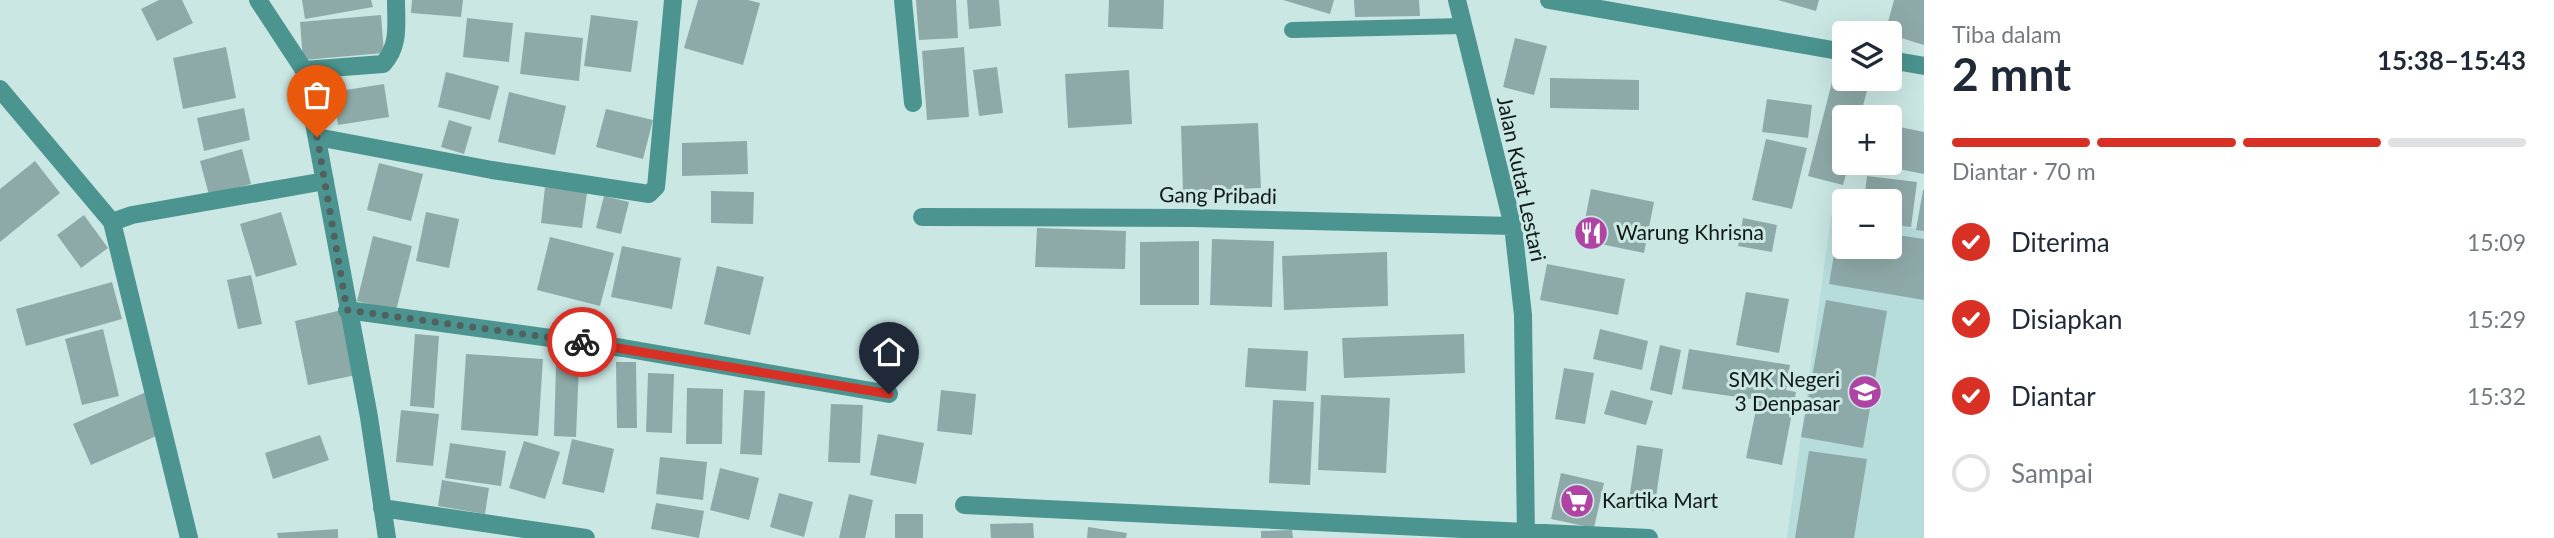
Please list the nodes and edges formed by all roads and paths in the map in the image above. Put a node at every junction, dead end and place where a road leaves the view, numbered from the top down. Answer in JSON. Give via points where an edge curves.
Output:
{"nodes":[{"id":1,"x":258,"y":0,"type":"edge"},
{"id":2,"x":396,"y":0,"type":"edge"},
{"id":3,"x":673,"y":0,"type":"edge"},
{"id":4,"x":903,"y":0,"type":"edge"},
{"id":5,"x":1457,"y":0,"type":"edge"},
{"id":6,"x":1549,"y":0,"type":"edge"},
{"id":7,"x":1464,"y":26,"type":"junction"},
{"id":8,"x":1292,"y":30,"type":"dead end"},
{"id":9,"x":1832,"y":50,"type":"edge"},
{"id":10,"x":1902,"y":62,"type":"edge"},
{"id":11,"x":1924,"y":66,"type":"edge"},
{"id":12,"x":304,"y":70,"type":"junction"},
{"id":13,"x":0,"y":89,"type":"edge"},
{"id":14,"x":913,"y":103,"type":"dead end"},
{"id":15,"x":317,"y":137,"type":"junction"},
{"id":16,"x":325,"y":181,"type":"junction"},
{"id":17,"x":922,"y":216,"type":"dead end"},
{"id":18,"x":112,"y":222,"type":"junction"},
{"id":19,"x":1513,"y":226,"type":"junction"},
{"id":20,"x":347,"y":310,"type":"junction"},
{"id":21,"x":889,"y":394,"type":"dead end"},
{"id":22,"x":964,"y":505,"type":"dead end"},
{"id":23,"x":383,"y":508,"type":"junction"},
{"id":24,"x":1526,"y":535,"type":"edge"},
{"id":25,"x":189,"y":538,"type":"edge"},
{"id":26,"x":387,"y":538,"type":"edge"},
{"id":27,"x":586,"y":538,"type":"edge"},
{"id":28,"x":1649,"y":538,"type":"edge"}],
"edges":[{"from":1,"to":12,"type":"street"},
{"from":2,"to":12,"type":"street","via":[[396,44],[383,64]]},
{"from":3,"to":15,"type":"street","via":[[656,187],[649,194]]},
{"from":4,"to":14,"type":"street"},
{"from":5,"to":7,"type":"street","name":"Jalan Kutat Lestari"},
{"from":6,"to":9,"type":"street"},
{"from":7,"to":8,"type":"lane"},
{"from":7,"to":19,"type":"street","name":"Jalan Kutat Lestari"},
{"from":10,"to":11,"type":"street"},
{"from":12,"to":15,"type":"street"},
{"from":13,"to":18,"type":"street"},
{"from":15,"to":16,"type":"street"},
{"from":16,"to":18,"type":"street"},
{"from":16,"to":20,"type":"street"},
{"from":17,"to":19,"type":"street","name":"Gang Pribadi"},
{"from":18,"to":25,"type":"street"},
{"from":19,"to":24,"type":"street","name":"Jalan Kutat Lestari","via":[[1523,315]]},
{"from":20,"to":21,"type":"street","via":[[623,348]]},
{"from":20,"to":23,"type":"street"},
{"from":22,"to":24,"type":"street"},
{"from":23,"to":26,"type":"street"},
{"from":23,"to":27,"type":"street"},
{"from":24,"to":28,"type":"street"}]}
